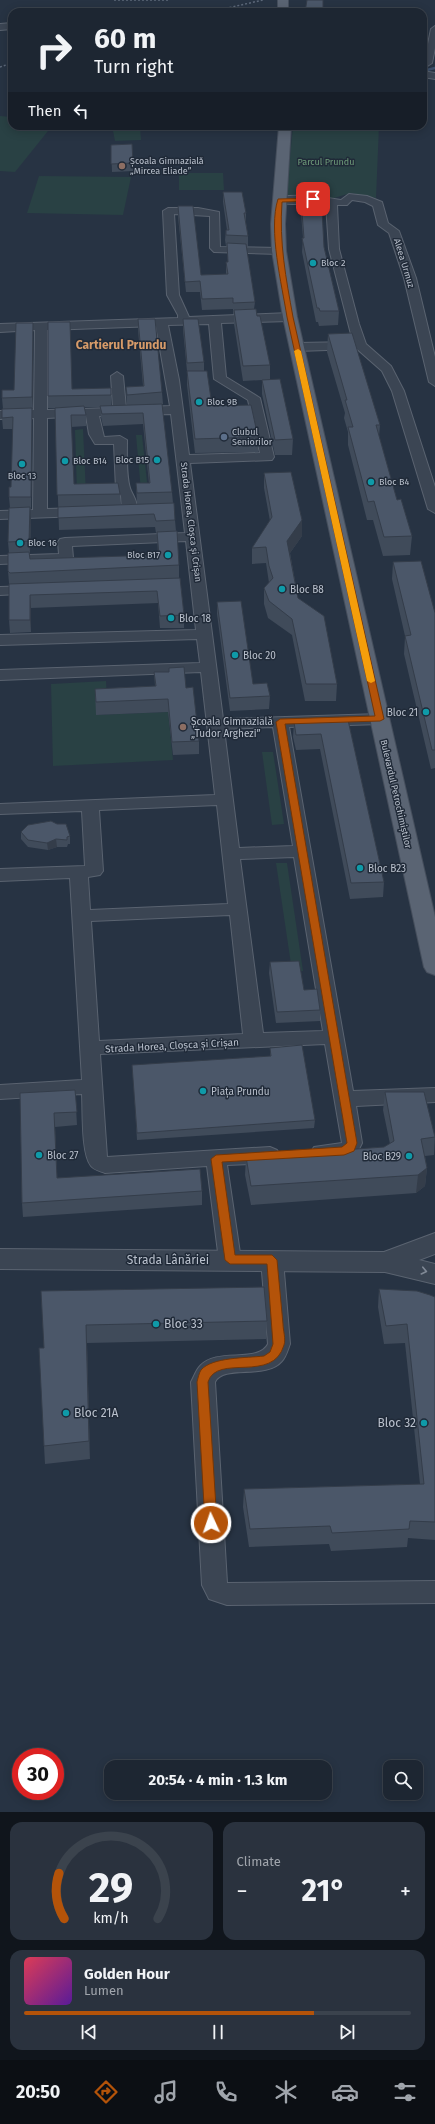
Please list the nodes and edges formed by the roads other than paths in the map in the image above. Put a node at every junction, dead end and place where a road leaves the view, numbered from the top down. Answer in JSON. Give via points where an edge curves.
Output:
{"nodes":[{"id":1,"x":435,"y":29,"type":"edge"},
{"id":2,"x":427,"y":73,"type":"edge"},
{"id":3,"x":285,"y":130,"type":"edge"},
{"id":4,"x":280,"y":201,"type":"junction"},
{"id":5,"x":331,"y":201,"type":"junction"},
{"id":6,"x":279,"y":251,"type":"junction"},
{"id":7,"x":290,"y":317,"type":"junction"},
{"id":8,"x":215,"y":319,"type":"junction"},
{"id":9,"x":183,"y":321,"type":"junction"},
{"id":10,"x":161,"y":322,"type":"junction"},
{"id":11,"x":41,"y":326,"type":"junction"},
{"id":12,"x":0,"y":328,"type":"edge"},
{"id":13,"x":360,"y":345,"type":"junction"},
{"id":14,"x":297,"y":347,"type":"junction"},
{"id":15,"x":117,"y":376,"type":"dead end"},
{"id":16,"x":435,"y":382,"type":"edge"},
{"id":17,"x":177,"y":410,"type":"junction"},
{"id":18,"x":92,"y":412,"type":"junction"},
{"id":19,"x":120,"y":412,"type":"junction"},
{"id":20,"x":40,"y":414,"type":"junction"},
{"id":21,"x":0,"y":415,"type":"edge"},
{"id":22,"x":183,"y":459,"type":"junction"},
{"id":23,"x":435,"y":509,"type":"edge"},
{"id":24,"x":144,"y":510,"type":"edge"},
{"id":25,"x":114,"y":511,"type":"edge"},
{"id":26,"x":129,"y":511,"type":"junction"},
{"id":27,"x":92,"y":512,"type":"edge"},
{"id":28,"x":40,"y":513,"type":"junction"},
{"id":29,"x":0,"y":515,"type":"edge"},
{"id":30,"x":192,"y":537,"type":"junction"},
{"id":31,"x":0,"y":560,"type":"edge"},
{"id":32,"x":198,"y":584,"type":"junction"},
{"id":33,"x":182,"y":585,"type":"edge"},
{"id":34,"x":48,"y":589,"type":"edge"},
{"id":35,"x":0,"y":591,"type":"edge"},
{"id":36,"x":204,"y":634,"type":"junction"},
{"id":37,"x":0,"y":640,"type":"edge"},
{"id":38,"x":208,"y":667,"type":"junction"},
{"id":39,"x":0,"y":675,"type":"edge"},
{"id":40,"x":380,"y":719,"type":"junction"},
{"id":41,"x":280,"y":722,"type":"junction"},
{"id":42,"x":215,"y":724,"type":"junction"},
{"id":43,"x":225,"y":800,"type":"junction"},
{"id":44,"x":90,"y":805,"type":"junction"},
{"id":45,"x":0,"y":809,"type":"edge"},
{"id":46,"x":302,"y":851,"type":"junction"},
{"id":47,"x":231,"y":854,"type":"junction"},
{"id":48,"x":79,"y":872,"type":"junction"},
{"id":49,"x":0,"y":875,"type":"edge"},
{"id":50,"x":238,"y":909,"type":"junction"},
{"id":51,"x":82,"y":916,"type":"junction"},
{"id":52,"x":435,"y":967,"type":"edge"},
{"id":53,"x":334,"y":1037,"type":"junction"},
{"id":54,"x":254,"y":1041,"type":"junction"},
{"id":55,"x":90,"y":1048,"type":"junction"},
{"id":56,"x":92,"y":1086,"type":"junction"},
{"id":57,"x":0,"y":1092,"type":"edge"},
{"id":58,"x":435,"y":1095,"type":"edge"},
{"id":59,"x":344,"y":1099,"type":"junction"},
{"id":60,"x":216,"y":1159,"type":"junction"},
{"id":61,"x":435,"y":1243,"type":"edge"},
{"id":62,"x":0,"y":1259,"type":"edge"},
{"id":63,"x":230,"y":1260,"type":"junction"},
{"id":64,"x":272,"y":1260,"type":"junction"},
{"id":65,"x":385,"y":1262,"type":"junction"},
{"id":66,"x":435,"y":1274,"type":"edge"},
{"id":67,"x":435,"y":1592,"type":"edge"}],
"edges":[{"from":1,"to":2,"type":"street"},
{"from":3,"to":4,"type":"main road","name":"Bulevardul Petrochimiștilor"},
{"from":4,"to":5,"type":"street","name":"Aleea Urmuz"},
{"from":4,"to":6,"type":"main road","name":"Bulevardul Petrochimiștilor"},
{"from":5,"to":13,"type":"street","via":[[334,248]]},
{"from":5,"to":16,"type":"street","name":"Aleea Urmuz","via":[[343,202],[349,197],[367,199],[378,204],[383,225],[394,231],[410,278]]},
{"from":6,"to":7,"type":"main road","name":"Bulevardul Petrochimiștilor"},
{"from":6,"to":9,"type":"street","via":[[218,250],[214,248],[215,214],[198,210],[168,211],[174,295],[184,315]]},
{"from":7,"to":8,"type":"street"},
{"from":7,"to":14,"type":"main road","name":"Bulevardul Petrochimiștilor"},
{"from":8,"to":9,"type":"street"},
{"from":8,"to":22,"type":"street","via":[[214,379],[254,398],[267,457]]},
{"from":9,"to":10,"type":"street"},
{"from":10,"to":11,"type":"street"},
{"from":10,"to":17,"type":"street","name":"Strada Horea, Cloșca și Crișan","via":[[180,380]]},
{"from":11,"to":12,"type":"street"},
{"from":11,"to":20,"type":"street"},
{"from":13,"to":14,"type":"street"},
{"from":13,"to":23,"type":"street","via":[[387,369],[398,391]]},
{"from":14,"to":40,"type":"main road","name":"Bulevardul Petrochimiștilor"},
{"from":15,"to":19,"type":"street"},
{"from":17,"to":19,"type":"street"},
{"from":17,"to":22,"type":"street","name":"Strada Horea, Cloșca și Crișan"},
{"from":18,"to":19,"type":"street"},
{"from":18,"to":20,"type":"street"},
{"from":18,"to":26,"type":"street","via":[[95,434],[100,441],[120,440],[123,489],[128,495]]},
{"from":20,"to":21,"type":"street"},
{"from":20,"to":28,"type":"street"},
{"from":22,"to":30,"type":"street","name":"Strada Horea, Cloșca și Crișan","via":[[182,509]]},
{"from":24,"to":26,"type":"street"},
{"from":25,"to":26,"type":"street"},
{"from":27,"to":28,"type":"street"},
{"from":28,"to":29,"type":"street"},
{"from":30,"to":31,"type":"street","via":[[66,542],[66,558]]},
{"from":30,"to":32,"type":"street","name":"Strada Horea, Cloșca și Crișan"},
{"from":32,"to":33,"type":"street"},
{"from":32,"to":36,"type":"street","name":"Strada Horea, Cloșca și Crișan"},
{"from":34,"to":35,"type":"street"},
{"from":36,"to":37,"type":"street"},
{"from":36,"to":38,"type":"street","name":"Strada Horea, Cloșca și Crișan"},
{"from":38,"to":39,"type":"street"},
{"from":38,"to":42,"type":"street","name":"Strada Horea, Cloșca și Crișan"},
{"from":40,"to":41,"type":"street"},
{"from":40,"to":52,"type":"main road","name":"Bulevardul Petrochimiștilor"},
{"from":41,"to":42,"type":"street"},
{"from":41,"to":46,"type":"street"},
{"from":42,"to":43,"type":"street","name":"Strada Horea, Cloșca și Crișan"},
{"from":43,"to":44,"type":"street"},
{"from":43,"to":47,"type":"street","name":"Strada Horea, Cloșca și Crișan"},
{"from":44,"to":45,"type":"street"},
{"from":44,"to":48,"type":"street","via":[[94,871]]},
{"from":46,"to":47,"type":"street"},
{"from":46,"to":53,"type":"street"},
{"from":47,"to":50,"type":"street","name":"Strada Horea, Cloșca și Crișan"},
{"from":48,"to":49,"type":"street"},
{"from":48,"to":51,"type":"street"},
{"from":50,"to":51,"type":"street"},
{"from":50,"to":54,"type":"street","name":"Strada Horea, Cloșca și Crișan"},
{"from":51,"to":55,"type":"street"},
{"from":53,"to":54,"type":"street","name":"Strada Horea, Cloșca și Crișan"},
{"from":53,"to":59,"type":"street"},
{"from":54,"to":55,"type":"street","name":"Strada Horea, Cloșca și Crișan"},
{"from":55,"to":56,"type":"street"},
{"from":56,"to":57,"type":"street"},
{"from":56,"to":60,"type":"street","via":[[96,1155],[99,1162],[105,1165]]},
{"from":58,"to":59,"type":"street"},
{"from":59,"to":60,"type":"street","via":[[352,1143],[350,1148],[344,1151]]},
{"from":60,"to":63,"type":"street"},
{"from":61,"to":65,"type":"street"},
{"from":62,"to":63,"type":"street","name":"Strada Lânăriei"},
{"from":63,"to":64,"type":"street","name":"Strada Lânăriei"},
{"from":64,"to":65,"type":"street","name":"Strada Lânăriei"},
{"from":64,"to":67,"type":"street","via":[[279,1344],[274,1355],[266,1360],[215,1366],[205,1373],[203,1382],[214,1585],[218,1591],[227,1594]]},
{"from":65,"to":66,"type":"street","one_way":true}]}
